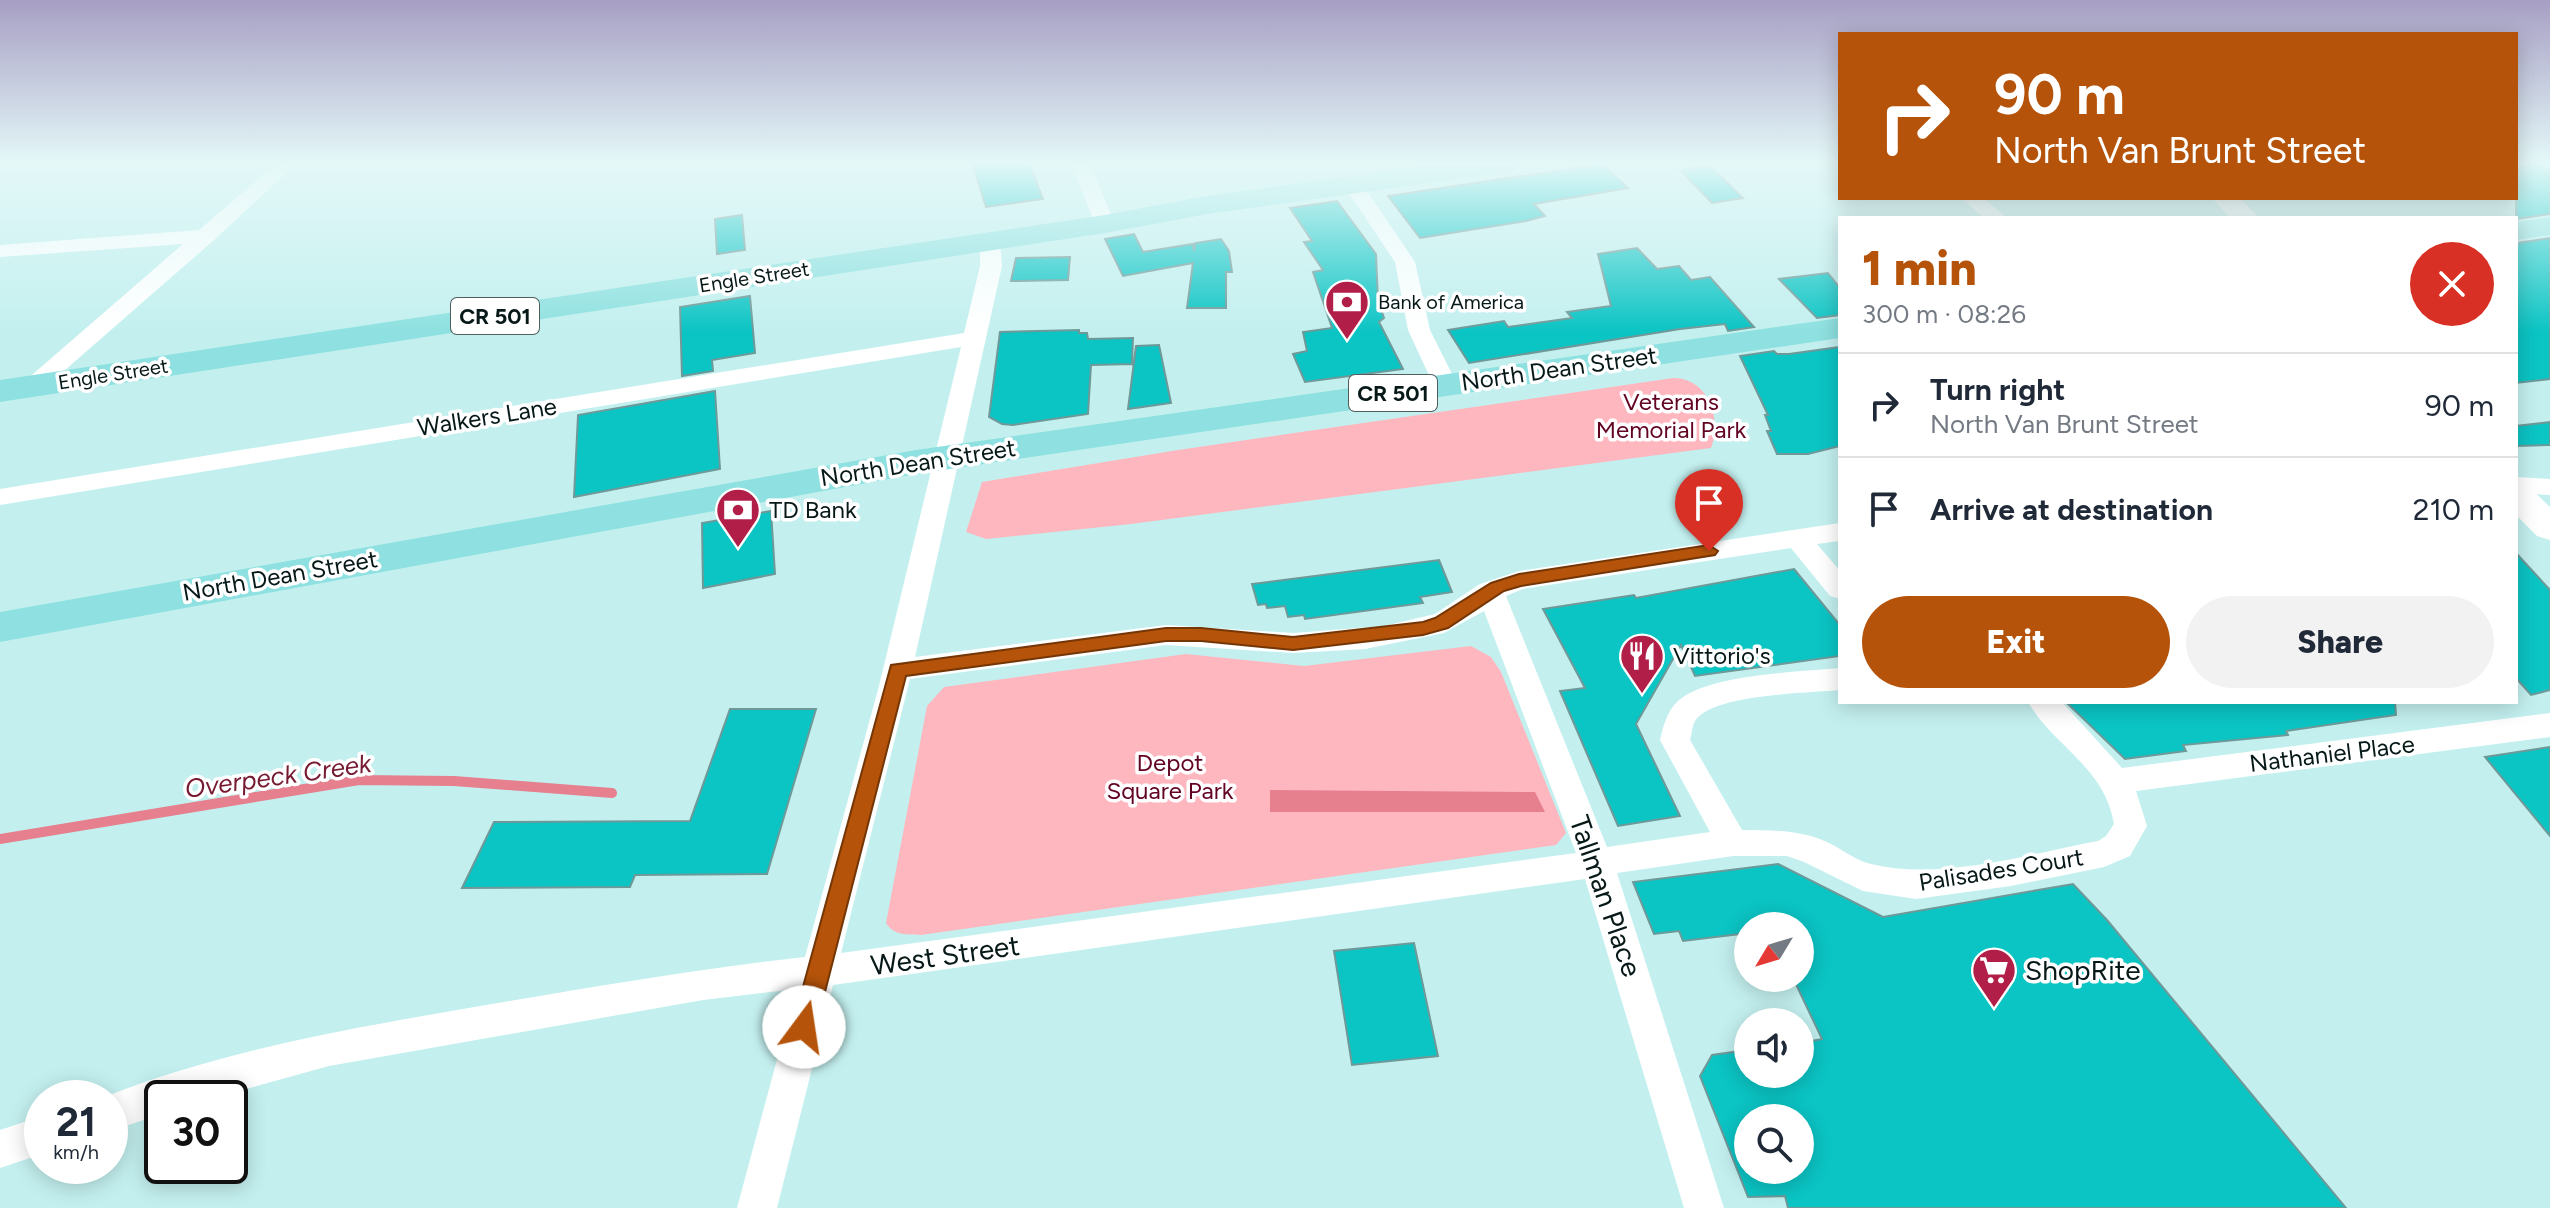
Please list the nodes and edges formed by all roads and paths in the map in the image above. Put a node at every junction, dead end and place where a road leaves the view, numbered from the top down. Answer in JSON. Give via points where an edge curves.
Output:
{"nodes":[{"id":1,"x":225,"y":219,"type":"edge"},
{"id":2,"x":1103,"y":219,"type":"edge"},
{"id":3,"x":1130,"y":219,"type":"edge"},
{"id":4,"x":1376,"y":219,"type":"edge"},
{"id":5,"x":1105,"y":224,"type":"junction"},
{"id":6,"x":2550,"y":226,"type":"edge"},
{"id":7,"x":2518,"y":231,"type":"edge"},
{"id":8,"x":207,"y":236,"type":"junction"},
{"id":9,"x":990,"y":241,"type":"junction"},
{"id":10,"x":0,"y":251,"type":"edge"},
{"id":11,"x":1838,"y":328,"type":"edge"},
{"id":12,"x":974,"y":338,"type":"junction"},
{"id":13,"x":33,"y":386,"type":"junction"},
{"id":14,"x":1446,"y":386,"type":"junction"},
{"id":15,"x":0,"y":391,"type":"edge"},
{"id":16,"x":947,"y":457,"type":"junction"},
{"id":17,"x":2518,"y":485,"type":"edge"},
{"id":18,"x":2550,"y":487,"type":"edge"},
{"id":19,"x":2518,"y":496,"type":"edge"},
{"id":20,"x":0,"y":497,"type":"edge"},
{"id":21,"x":2550,"y":528,"type":"edge"},
{"id":22,"x":1838,"y":532,"type":"edge"},
{"id":23,"x":1797,"y":538,"type":"junction"},
{"id":24,"x":1838,"y":587,"type":"edge"},
{"id":25,"x":1490,"y":591,"type":"junction"},
{"id":26,"x":0,"y":627,"type":"edge"},
{"id":27,"x":898,"y":670,"type":"junction"},
{"id":28,"x":1838,"y":679,"type":"edge"},
{"id":29,"x":2045,"y":704,"type":"edge"},
{"id":30,"x":2550,"y":725,"type":"edge"},
{"id":31,"x":2114,"y":781,"type":"junction"},
{"id":32,"x":1733,"y":843,"type":"junction"},
{"id":33,"x":1597,"y":863,"type":"junction"},
{"id":34,"x":817,"y":971,"type":"junction"},
{"id":35,"x":128,"y":1107,"type":"edge"},
{"id":36,"x":24,"y":1141,"type":"edge"},
{"id":37,"x":0,"y":1149,"type":"edge"},
{"id":38,"x":757,"y":1208,"type":"edge"},
{"id":39,"x":1704,"y":1208,"type":"edge"}],
"edges":[{"from":1,"to":8,"type":"street"},
{"from":2,"to":5,"type":"street"},
{"from":3,"to":5,"type":"main road","name":"Engle Street","number":"CR 501"},
{"from":4,"to":14,"type":"street","via":[[1405,262],[1419,330]]},
{"from":5,"to":9,"type":"main road","name":"Engle Street","number":"CR 501"},
{"from":6,"to":7,"type":"main road"},
{"from":8,"to":10,"type":"street"},
{"from":8,"to":13,"type":"street"},
{"from":9,"to":12,"type":"street","via":[[992,261]]},
{"from":9,"to":13,"type":"main road","name":"Engle Street","number":"CR 501"},
{"from":11,"to":14,"type":"main road","name":"North Dean Street","number":"CR 501"},
{"from":12,"to":16,"type":"street"},
{"from":12,"to":20,"type":"street","name":"Walkers Lane"},
{"from":13,"to":15,"type":"main road","name":"Engle Street","number":"CR 501"},
{"from":14,"to":16,"type":"main road","name":"North Dean Street","number":"CR 501"},
{"from":16,"to":26,"type":"main road","name":"North Dean Street","number":"CR 501"},
{"from":16,"to":27,"type":"street"},
{"from":17,"to":18,"type":"street"},
{"from":19,"to":21,"type":"main road"},
{"from":22,"to":23,"type":"street"},
{"from":23,"to":24,"type":"street"},
{"from":23,"to":25,"type":"street","via":[[1534,577]]},
{"from":25,"to":27,"type":"street","via":[[1433,626],[1328,642],[1166,635]]},
{"from":25,"to":33,"type":"street","name":"Tallman Place"},
{"from":27,"to":34,"type":"street"},
{"from":28,"to":32,"type":"street","via":[[1721,693],[1688,708],[1675,740]]},
{"from":29,"to":31,"type":"street","name":"Palisades Court"},
{"from":30,"to":31,"type":"street","name":"Nathaniel Place"},
{"from":31,"to":32,"type":"street","name":"Palisades Court","via":[[2129,804],[2131,820],[2118,846],[2011,872],[1901,885],[1863,877],[1787,843]]},
{"from":32,"to":33,"type":"street"},
{"from":33,"to":34,"type":"street","name":"West Street"},
{"from":33,"to":39,"type":"street","name":"Tallman Place"},
{"from":34,"to":35,"type":"street","name":"West Street","via":[[703,984],[329,1049]]},
{"from":34,"to":38,"type":"street"},
{"from":36,"to":37,"type":"street"}]}
